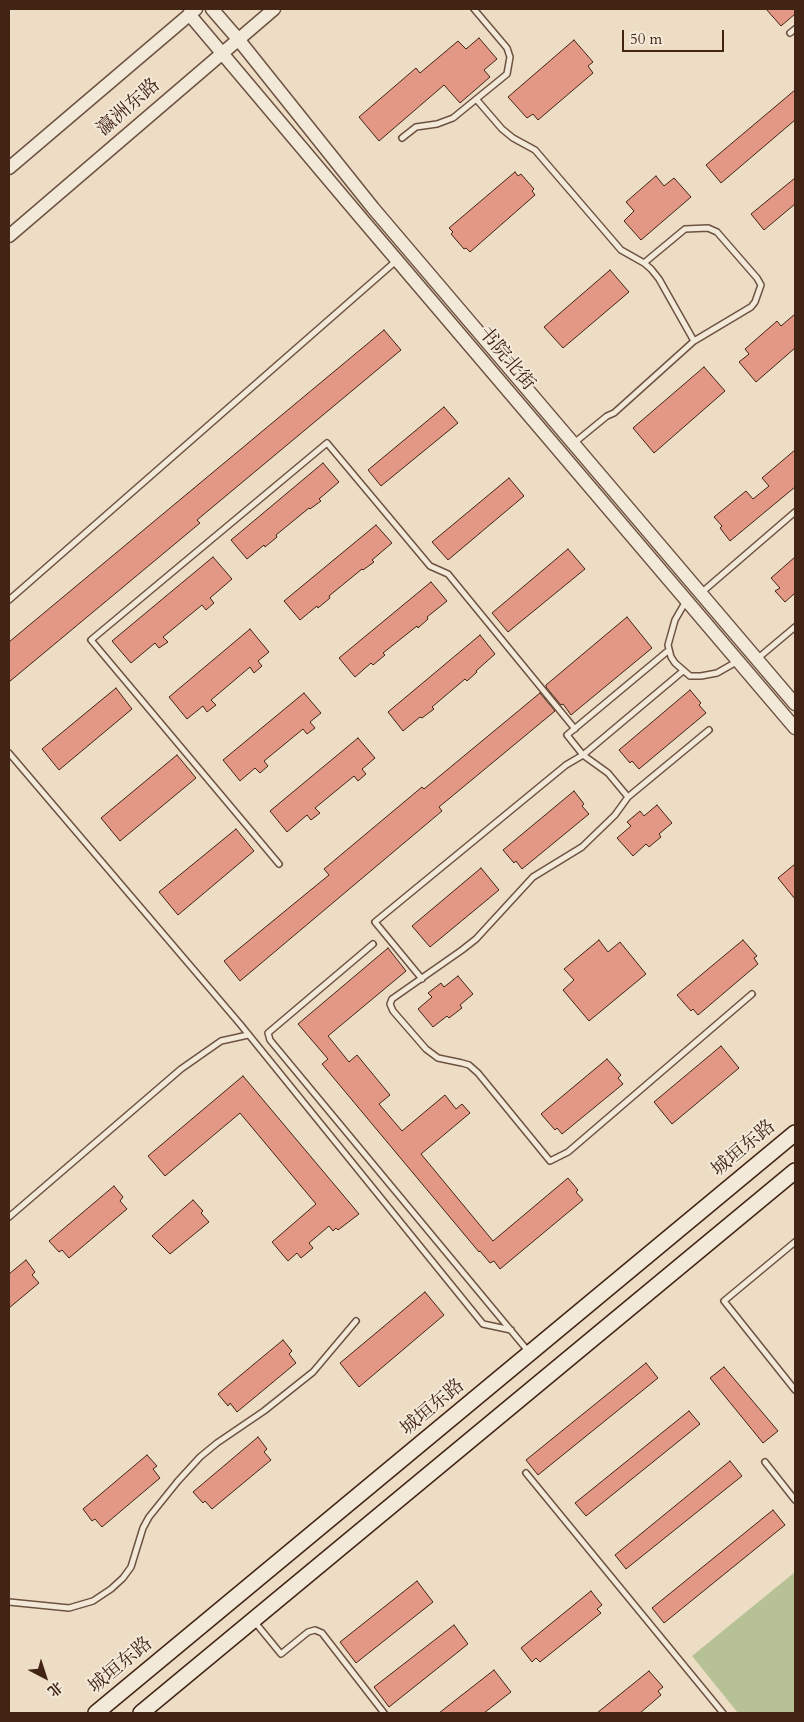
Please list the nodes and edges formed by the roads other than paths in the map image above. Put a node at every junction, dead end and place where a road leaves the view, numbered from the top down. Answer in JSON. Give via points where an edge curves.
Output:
{"nodes":[{"id":1,"x":212,"y":9,"type":"edge"},
{"id":2,"x":274,"y":9,"type":"edge"},
{"id":3,"x":474,"y":9,"type":"edge"},
{"id":4,"x":192,"y":11,"type":"edge"},
{"id":5,"x":795,"y":29,"type":"edge"},
{"id":6,"x":790,"y":33,"type":"dead end"},
{"id":7,"x":238,"y":39,"type":"junction"},
{"id":8,"x":222,"y":54,"type":"junction"},
{"id":9,"x":477,"y":100,"type":"junction"},
{"id":10,"x":402,"y":138,"type":"dead end"},
{"id":11,"x":9,"y":168,"type":"edge"},
{"id":12,"x":9,"y":236,"type":"edge"},
{"id":13,"x":397,"y":261,"type":"junction"},
{"id":14,"x":644,"y":263,"type":"junction"},
{"id":15,"x":694,"y":341,"type":"junction"},
{"id":16,"x":573,"y":443,"type":"junction"},
{"id":17,"x":795,"y":512,"type":"edge"},
{"id":18,"x":701,"y":593,"type":"junction"},
{"id":19,"x":9,"y":600,"type":"edge"},
{"id":20,"x":686,"y":600,"type":"junction"},
{"id":21,"x":795,"y":627,"type":"edge"},
{"id":22,"x":669,"y":650,"type":"junction"},
{"id":23,"x":757,"y":659,"type":"junction"},
{"id":24,"x":738,"y":661,"type":"junction"},
{"id":25,"x":683,"y":671,"type":"junction"},
{"id":26,"x":795,"y":704,"type":"edge"},
{"id":27,"x":795,"y":728,"type":"edge"},
{"id":28,"x":575,"y":729,"type":"junction"},
{"id":29,"x":709,"y":730,"type":"dead end"},
{"id":30,"x":9,"y":753,"type":"edge"},
{"id":31,"x":583,"y":755,"type":"junction"},
{"id":32,"x":628,"y":797,"type":"junction"},
{"id":33,"x":279,"y":864,"type":"dead end"},
{"id":34,"x":373,"y":944,"type":"dead end"},
{"id":35,"x":422,"y":978,"type":"junction"},
{"id":36,"x":752,"y":994,"type":"dead end"},
{"id":37,"x":248,"y":1035,"type":"junction"},
{"id":38,"x":795,"y":1133,"type":"edge"},
{"id":39,"x":795,"y":1171,"type":"edge"},
{"id":40,"x":9,"y":1217,"type":"edge"},
{"id":41,"x":795,"y":1242,"type":"edge"},
{"id":42,"x":356,"y":1320,"type":"dead end"},
{"id":43,"x":511,"y":1330,"type":"junction"},
{"id":44,"x":530,"y":1353,"type":"junction"},
{"id":45,"x":795,"y":1390,"type":"edge"},
{"id":46,"x":765,"y":1462,"type":"dead end"},
{"id":47,"x":526,"y":1473,"type":"dead end"},
{"id":48,"x":795,"y":1500,"type":"edge"},
{"id":49,"x":9,"y":1602,"type":"edge"},
{"id":50,"x":253,"y":1620,"type":"junction"},
{"id":51,"x":96,"y":1713,"type":"edge"},
{"id":52,"x":141,"y":1713,"type":"edge"},
{"id":53,"x":384,"y":1713,"type":"edge"},
{"id":54,"x":723,"y":1713,"type":"edge"}],
"edges":[{"from":1,"to":7,"type":"street","name":"书院北街"},
{"from":2,"to":7,"type":"street","name":"瀛洲东路"},
{"from":3,"to":9,"type":"lane","via":[[507,48],[510,57],[507,74]]},
{"from":4,"to":8,"type":"street","name":"书院北街"},
{"from":4,"to":11,"type":"street","name":"瀛洲东路"},
{"from":5,"to":6,"type":"lane"},
{"from":7,"to":8,"type":"street","name":"瀛洲东路"},
{"from":7,"to":16,"type":"street","name":"书院北街","via":[[372,208]]},
{"from":8,"to":12,"type":"street","name":"瀛洲东路"},
{"from":8,"to":13,"type":"street","name":"书院北街"},
{"from":9,"to":10,"type":"lane","via":[[453,118],[416,126]]},
{"from":9,"to":14,"type":"lane","via":[[502,129],[535,150],[621,250]]},
{"from":13,"to":19,"type":"lane"},
{"from":13,"to":20,"type":"street","name":"书院北街"},
{"from":14,"to":15,"type":"lane","via":[[658,279]]},
{"from":14,"to":15,"type":"lane","via":[[685,229],[708,228],[716,232],[757,278],[761,285],[751,307]]},
{"from":15,"to":16,"type":"lane","via":[[614,413]]},
{"from":16,"to":18,"type":"street","name":"书院北街"},
{"from":17,"to":18,"type":"lane"},
{"from":18,"to":23,"type":"street","name":"书院北街"},
{"from":20,"to":22,"type":"lane","via":[[675,620]]},
{"from":20,"to":24,"type":"street","name":"书院北街"},
{"from":21,"to":23,"type":"lane"},
{"from":22,"to":25,"type":"lane"},
{"from":22,"to":28,"type":"lane"},
{"from":23,"to":26,"type":"street","name":"书院北街"},
{"from":24,"to":25,"type":"lane","via":[[717,673],[701,676],[690,676]]},
{"from":24,"to":27,"type":"street","name":"书院北街"},
{"from":25,"to":31,"type":"lane"},
{"from":28,"to":31,"type":"lane","via":[[567,735]]},
{"from":28,"to":33,"type":"lane","via":[[448,574],[430,566],[327,443],[91,640]]},
{"from":29,"to":32,"type":"lane"},
{"from":30,"to":37,"type":"lane"},
{"from":31,"to":32,"type":"lane","via":[[608,772]]},
{"from":31,"to":35,"type":"lane","via":[[566,765],[375,922]]},
{"from":32,"to":35,"type":"lane","via":[[616,815],[582,847],[533,877],[476,939]]},
{"from":34,"to":43,"type":"lane","via":[[268,1033],[270,1040]]},
{"from":35,"to":36,"type":"lane","via":[[392,999],[393,1011],[438,1058],[469,1065],[478,1073],[550,1161],[568,1152]]},
{"from":37,"to":40,"type":"lane","via":[[221,1042],[181,1069]]},
{"from":37,"to":43,"type":"lane","via":[[483,1324]]},
{"from":38,"to":44,"type":"main road","name":"城垣东路"},
{"from":39,"to":50,"type":"main road"},
{"from":41,"to":45,"type":"lane","via":[[724,1301]]},
{"from":42,"to":49,"type":"lane","via":[[313,1372],[216,1443],[182,1476],[149,1517],[131,1566],[111,1589],[93,1601],[68,1608]]},
{"from":43,"to":44,"type":"lane"},
{"from":44,"to":51,"type":"main road","name":"城垣东路"},
{"from":46,"to":48,"type":"lane"},
{"from":47,"to":54,"type":"lane"},
{"from":50,"to":52,"type":"main road"},
{"from":50,"to":53,"type":"lane","via":[[281,1654],[308,1632],[322,1633]]}]}
